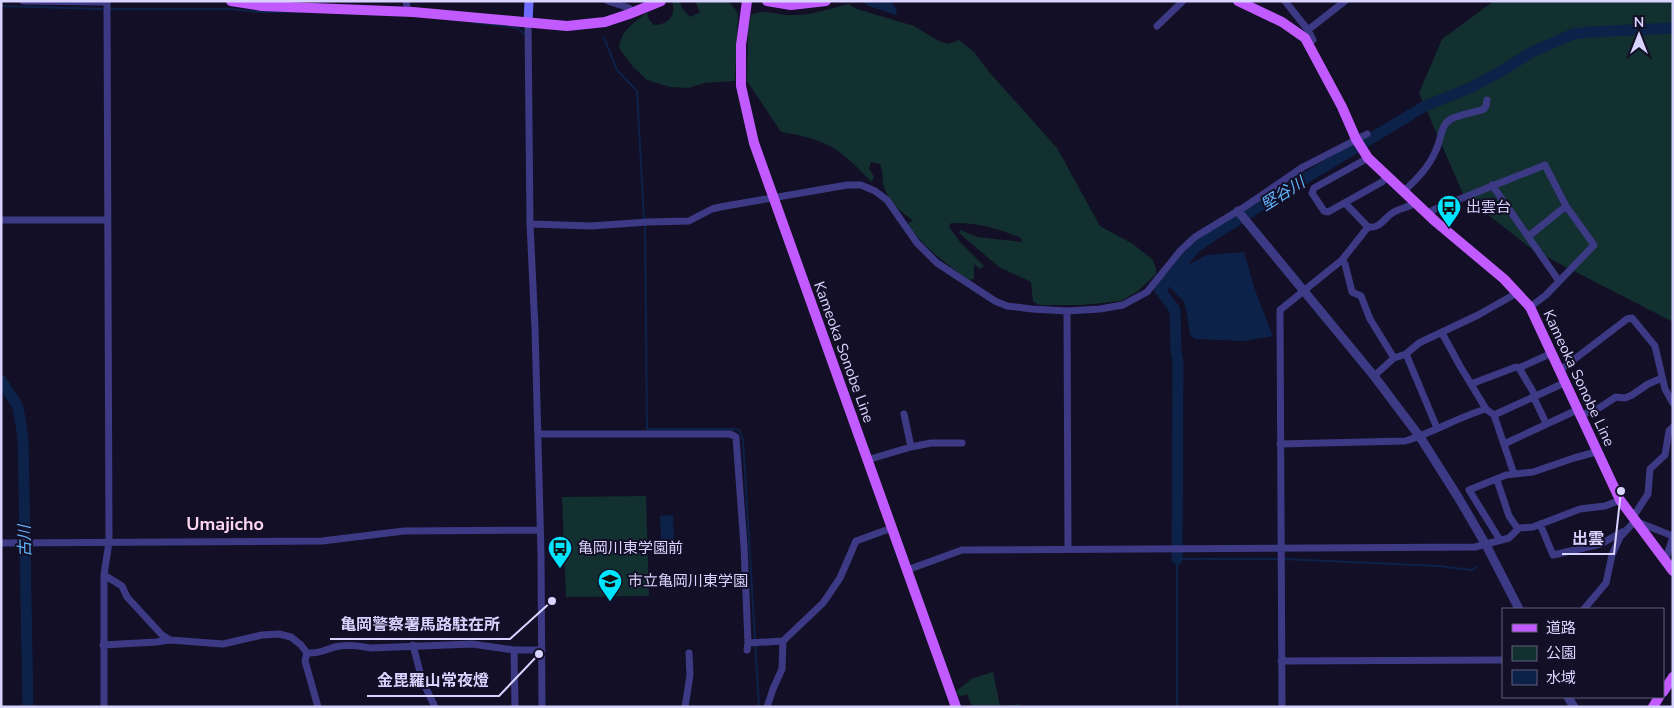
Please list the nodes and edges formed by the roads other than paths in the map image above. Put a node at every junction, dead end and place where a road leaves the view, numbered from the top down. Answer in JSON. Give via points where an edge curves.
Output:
{"nodes":[{"id":1,"x":23,"y":1,"type":"edge"},
{"id":2,"x":231,"y":1,"type":"edge"},
{"id":3,"x":528,"y":1,"type":"edge"},
{"id":4,"x":608,"y":1,"type":"edge"},
{"id":5,"x":662,"y":1,"type":"edge"},
{"id":6,"x":747,"y":1,"type":"edge"},
{"id":7,"x":767,"y":1,"type":"edge"},
{"id":8,"x":826,"y":1,"type":"edge"},
{"id":9,"x":1183,"y":1,"type":"edge"},
{"id":10,"x":1285,"y":1,"type":"edge"},
{"id":11,"x":1345,"y":1,"type":"edge"},
{"id":12,"x":107,"y":2,"type":"edge"},
{"id":13,"x":1240,"y":2,"type":"edge"},
{"id":14,"x":320,"y":4,"type":"edge"},
{"id":15,"x":407,"y":6,"type":"edge"},
{"id":16,"x":633,"y":12,"type":"junction"},
{"id":17,"x":528,"y":23,"type":"junction"},
{"id":18,"x":1157,"y":26,"type":"dead end"},
{"id":19,"x":1308,"y":30,"type":"junction"},
{"id":20,"x":1308,"y":42,"type":"junction"},
{"id":21,"x":1487,"y":100,"type":"dead end"},
{"id":22,"x":1368,"y":134,"type":"dead end"},
{"id":23,"x":1356,"y":140,"type":"junction"},
{"id":24,"x":1368,"y":158,"type":"junction"},
{"id":25,"x":1387,"y":177,"type":"junction"},
{"id":26,"x":1492,"y":185,"type":"junction"},
{"id":27,"x":1403,"y":192,"type":"junction"},
{"id":28,"x":773,"y":198,"type":"junction"},
{"id":29,"x":1345,"y":203,"type":"junction"},
{"id":30,"x":1415,"y":203,"type":"junction"},
{"id":31,"x":1566,"y":206,"type":"junction"},
{"id":32,"x":1238,"y":211,"type":"junction"},
{"id":33,"x":1427,"y":214,"type":"junction"},
{"id":34,"x":1,"y":220,"type":"edge"},
{"id":35,"x":108,"y":220,"type":"junction"},
{"id":36,"x":530,"y":224,"type":"junction"},
{"id":37,"x":1368,"y":227,"type":"junction"},
{"id":38,"x":1529,"y":236,"type":"junction"},
{"id":39,"x":1342,"y":260,"type":"junction"},
{"id":40,"x":1559,"y":281,"type":"junction"},
{"id":41,"x":1304,"y":291,"type":"junction"},
{"id":42,"x":1517,"y":293,"type":"junction"},
{"id":43,"x":1530,"y":307,"type":"junction"},
{"id":44,"x":1067,"y":311,"type":"junction"},
{"id":45,"x":1442,"y":333,"type":"junction"},
{"id":46,"x":1406,"y":354,"type":"junction"},
{"id":47,"x":1552,"y":354,"type":"junction"},
{"id":48,"x":1394,"y":358,"type":"junction"},
{"id":49,"x":1519,"y":368,"type":"junction"},
{"id":50,"x":1559,"y":371,"type":"junction"},
{"id":51,"x":1374,"y":376,"type":"junction"},
{"id":52,"x":1662,"y":378,"type":"junction"},
{"id":53,"x":1564,"y":383,"type":"junction"},
{"id":54,"x":1471,"y":384,"type":"junction"},
{"id":55,"x":1534,"y":396,"type":"junction"},
{"id":56,"x":1673,"y":403,"type":"edge"},
{"id":57,"x":1486,"y":409,"type":"junction"},
{"id":58,"x":1578,"y":413,"type":"junction"},
{"id":59,"x":904,"y":414,"type":"dead end"},
{"id":60,"x":1494,"y":416,"type":"junction"},
{"id":61,"x":1546,"y":423,"type":"junction"},
{"id":62,"x":1437,"y":428,"type":"junction"},
{"id":63,"x":1673,"y":428,"type":"edge"},
{"id":64,"x":538,"y":434,"type":"junction"},
{"id":65,"x":1420,"y":437,"type":"junction"},
{"id":66,"x":962,"y":443,"type":"dead end"},
{"id":67,"x":1280,"y":444,"type":"junction"},
{"id":68,"x":1504,"y":444,"type":"junction"},
{"id":69,"x":911,"y":447,"type":"junction"},
{"id":70,"x":1596,"y":452,"type":"junction"},
{"id":71,"x":867,"y":460,"type":"junction"},
{"id":72,"x":1514,"y":474,"type":"junction"},
{"id":73,"x":1497,"y":480,"type":"junction"},
{"id":74,"x":1620,"y":500,"type":"junction"},
{"id":75,"x":1634,"y":519,"type":"junction"},
{"id":76,"x":1540,"y":524,"type":"junction"},
{"id":77,"x":892,"y":528,"type":"junction"},
{"id":78,"x":540,"y":530,"type":"junction"},
{"id":79,"x":1518,"y":530,"type":"junction"},
{"id":80,"x":1625,"y":531,"type":"junction"},
{"id":81,"x":1673,"y":536,"type":"edge"},
{"id":82,"x":1500,"y":540,"type":"junction"},
{"id":83,"x":109,"y":542,"type":"junction"},
{"id":84,"x":1,"y":543,"type":"edge"},
{"id":85,"x":1486,"y":545,"type":"junction"},
{"id":86,"x":1281,"y":548,"type":"junction"},
{"id":87,"x":1068,"y":549,"type":"junction"},
{"id":88,"x":1665,"y":561,"type":"junction"},
{"id":89,"x":907,"y":570,"type":"junction"},
{"id":90,"x":1673,"y":571,"type":"edge"},
{"id":91,"x":104,"y":575,"type":"junction"},
{"id":92,"x":1518,"y":608,"type":"edge"},
{"id":93,"x":1585,"y":608,"type":"edge"},
{"id":94,"x":170,"y":640,"type":"junction"},
{"id":95,"x":783,"y":640,"type":"junction"},
{"id":96,"x":104,"y":645,"type":"junction"},
{"id":97,"x":413,"y":645,"type":"junction"},
{"id":98,"x":514,"y":650,"type":"junction"},
{"id":99,"x":542,"y":650,"type":"junction"},
{"id":100,"x":307,"y":653,"type":"junction"},
{"id":101,"x":688,"y":653,"type":"dead end"},
{"id":102,"x":1502,"y":660,"type":"edge"},
{"id":103,"x":1281,"y":661,"type":"junction"},
{"id":104,"x":1673,"y":677,"type":"edge"},
{"id":105,"x":1664,"y":690,"type":"edge"},
{"id":106,"x":104,"y":707,"type":"edge"},
{"id":107,"x":318,"y":707,"type":"edge"},
{"id":108,"x":435,"y":707,"type":"edge"},
{"id":109,"x":515,"y":707,"type":"edge"},
{"id":110,"x":542,"y":707,"type":"edge"},
{"id":111,"x":686,"y":707,"type":"edge"},
{"id":112,"x":767,"y":707,"type":"edge"},
{"id":113,"x":956,"y":707,"type":"edge"},
{"id":114,"x":1282,"y":707,"type":"edge"}],
"edges":[{"from":1,"to":12,"type":"street"},
{"from":2,"to":14,"type":"main road","via":[[262,6]]},
{"from":3,"to":17,"type":"main road"},
{"from":4,"to":16,"type":"street"},
{"from":5,"to":16,"type":"main road"},
{"from":6,"to":28,"type":"main road","name":"Kameoka Sonobe Line","via":[[741,46],[741,86],[754,144]]},
{"from":7,"to":8,"type":"main road","via":[[791,6]]},
{"from":9,"to":18,"type":"street"},
{"from":10,"to":19,"type":"street"},
{"from":11,"to":19,"type":"street"},
{"from":12,"to":35,"type":"street"},
{"from":13,"to":20,"type":"main road","name":"Kameoka Sonobe Line","via":[[1282,22]]},
{"from":14,"to":15,"type":"main road"},
{"from":15,"to":17,"type":"main road"},
{"from":16,"to":17,"type":"main road","via":[[586,25]]},
{"from":17,"to":36,"type":"street"},
{"from":19,"to":20,"type":"street","via":[[1312,40]]},
{"from":20,"to":23,"type":"main road","name":"Kameoka Sonobe Line"},
{"from":21,"to":27,"type":"street","via":[[1484,109],[1450,119],[1444,126],[1431,162]]},
{"from":22,"to":23,"type":"street"},
{"from":23,"to":24,"type":"main road","name":"Kameoka Sonobe Line"},
{"from":23,"to":32,"type":"street","via":[[1303,167]]},
{"from":24,"to":25,"type":"main road","name":"Kameoka Sonobe Line"},
{"from":24,"to":29,"type":"street","via":[[1314,188],[1312,193],[1324,211]]},
{"from":25,"to":27,"type":"main road","name":"Kameoka Sonobe Line"},
{"from":25,"to":29,"type":"street"},
{"from":26,"to":31,"type":"street","via":[[1545,165]]},
{"from":26,"to":33,"type":"street"},
{"from":26,"to":38,"type":"street"},
{"from":27,"to":30,"type":"main road","name":"Kameoka Sonobe Line"},
{"from":28,"to":36,"type":"street","via":[[712,210],[689,221],[591,226]]},
{"from":28,"to":44,"type":"street","via":[[861,185],[887,200],[917,243],[937,263],[995,301],[1007,306]]},
{"from":28,"to":71,"type":"main road","name":"Kameoka Sonobe Line"},
{"from":29,"to":37,"type":"street"},
{"from":30,"to":33,"type":"main road","name":"Kameoka Sonobe Line"},
{"from":30,"to":37,"type":"street","via":[[1393,212],[1379,226]]},
{"from":31,"to":38,"type":"street"},
{"from":31,"to":40,"type":"street","via":[[1594,245]]},
{"from":32,"to":41,"type":"street"},
{"from":32,"to":44,"type":"street","via":[[1195,237],[1147,292],[1133,301]]},
{"from":33,"to":42,"type":"main road","name":"Kameoka Sonobe Line"},
{"from":34,"to":35,"type":"street"},
{"from":35,"to":83,"type":"street"},
{"from":36,"to":64,"type":"street"},
{"from":37,"to":39,"type":"street"},
{"from":38,"to":40,"type":"street"},
{"from":39,"to":41,"type":"street"},
{"from":39,"to":48,"type":"street","via":[[1352,292],[1361,296],[1370,319]]},
{"from":40,"to":43,"type":"street"},
{"from":41,"to":51,"type":"street"},
{"from":41,"to":67,"type":"street","via":[[1280,310]]},
{"from":42,"to":43,"type":"main road","name":"Kameoka Sonobe Line"},
{"from":42,"to":45,"type":"street"},
{"from":43,"to":47,"type":"main road","name":"Kameoka Sonobe Line"},
{"from":44,"to":87,"type":"street"},
{"from":45,"to":46,"type":"street","via":[[1419,343]]},
{"from":45,"to":54,"type":"street"},
{"from":46,"to":48,"type":"street"},
{"from":46,"to":62,"type":"street"},
{"from":47,"to":49,"type":"street"},
{"from":47,"to":50,"type":"main road","name":"Kameoka Sonobe Line"},
{"from":48,"to":51,"type":"street"},
{"from":49,"to":54,"type":"street"},
{"from":49,"to":55,"type":"street"},
{"from":50,"to":52,"type":"street","via":[[1632,318],[1655,346]]},
{"from":50,"to":53,"type":"main road","name":"Kameoka Sonobe Line"},
{"from":51,"to":65,"type":"street"},
{"from":52,"to":56,"type":"street"},
{"from":52,"to":58,"type":"street","via":[[1625,398],[1616,397],[1598,408]]},
{"from":53,"to":55,"type":"street"},
{"from":53,"to":58,"type":"main road","name":"Kameoka Sonobe Line"},
{"from":54,"to":57,"type":"street"},
{"from":55,"to":60,"type":"street"},
{"from":55,"to":61,"type":"street"},
{"from":57,"to":60,"type":"street"},
{"from":57,"to":62,"type":"street"},
{"from":58,"to":61,"type":"street"},
{"from":58,"to":70,"type":"main road","name":"Kameoka Sonobe Line"},
{"from":59,"to":69,"type":"street"},
{"from":60,"to":68,"type":"street"},
{"from":61,"to":68,"type":"street"},
{"from":62,"to":65,"type":"street"},
{"from":63,"to":75,"type":"street","via":[[1669,431],[1665,454],[1650,469],[1648,494]]},
{"from":64,"to":78,"type":"street"},
{"from":64,"to":95,"type":"street","via":[[730,434],[736,437],[748,647]]},
{"from":65,"to":67,"type":"street","via":[[1405,441]]},
{"from":65,"to":85,"type":"street"},
{"from":66,"to":69,"type":"street"},
{"from":67,"to":86,"type":"street"},
{"from":68,"to":72,"type":"street"},
{"from":69,"to":71,"type":"street"},
{"from":70,"to":72,"type":"street","via":[[1533,472]]},
{"from":70,"to":74,"type":"main road","name":"Kameoka Sonobe Line"},
{"from":71,"to":77,"type":"main road","name":"Kameoka Sonobe Line"},
{"from":72,"to":73,"type":"street"},
{"from":73,"to":79,"type":"street","via":[[1509,516]]},
{"from":73,"to":82,"type":"street","via":[[1469,490]]},
{"from":74,"to":75,"type":"main road","name":"Kameoka Sonobe Line"},
{"from":74,"to":76,"type":"street","via":[[1606,506],[1580,509]]},
{"from":75,"to":80,"type":"street"},
{"from":75,"to":81,"type":"street"},
{"from":75,"to":88,"type":"main road","name":"Kameoka Sonobe Line"},
{"from":76,"to":79,"type":"street"},
{"from":76,"to":80,"type":"street","via":[[1553,555],[1601,544]]},
{"from":77,"to":89,"type":"main road","name":"Kameoka Sonobe Line"},
{"from":77,"to":95,"type":"street","via":[[856,541],[840,578],[823,603]]},
{"from":78,"to":83,"type":"street","via":[[404,531],[322,541]]},
{"from":78,"to":99,"type":"street"},
{"from":79,"to":82,"type":"street","via":[[1509,538]]},
{"from":80,"to":93,"type":"street","via":[[1612,555],[1606,583]]},
{"from":81,"to":88,"type":"street"},
{"from":82,"to":85,"type":"street"},
{"from":83,"to":84,"type":"street"},
{"from":83,"to":91,"type":"street"},
{"from":85,"to":86,"type":"street"},
{"from":85,"to":92,"type":"street"},
{"from":86,"to":87,"type":"street"},
{"from":86,"to":103,"type":"street"},
{"from":87,"to":89,"type":"street","via":[[962,550]]},
{"from":88,"to":90,"type":"main road","name":"Kameoka Sonobe Line"},
{"from":89,"to":113,"type":"main road","name":"Kameoka Sonobe Line"},
{"from":91,"to":94,"type":"street","via":[[122,586],[127,597]]},
{"from":91,"to":96,"type":"street"},
{"from":94,"to":96,"type":"street"},
{"from":94,"to":100,"type":"street","via":[[223,644],[279,634],[291,637]]},
{"from":95,"to":112,"type":"street","via":[[782,669]]},
{"from":96,"to":106,"type":"street"},
{"from":97,"to":98,"type":"street","via":[[472,644]]},
{"from":97,"to":100,"type":"street","via":[[371,648],[357,645]]},
{"from":97,"to":108,"type":"street","via":[[422,680]]},
{"from":98,"to":99,"type":"street"},
{"from":98,"to":109,"type":"street"},
{"from":99,"to":110,"type":"street"},
{"from":100,"to":107,"type":"street","via":[[305,661]]},
{"from":101,"to":111,"type":"street","via":[[690,675]]},
{"from":102,"to":103,"type":"street"},
{"from":103,"to":114,"type":"street"},
{"from":104,"to":105,"type":"main road"}]}
